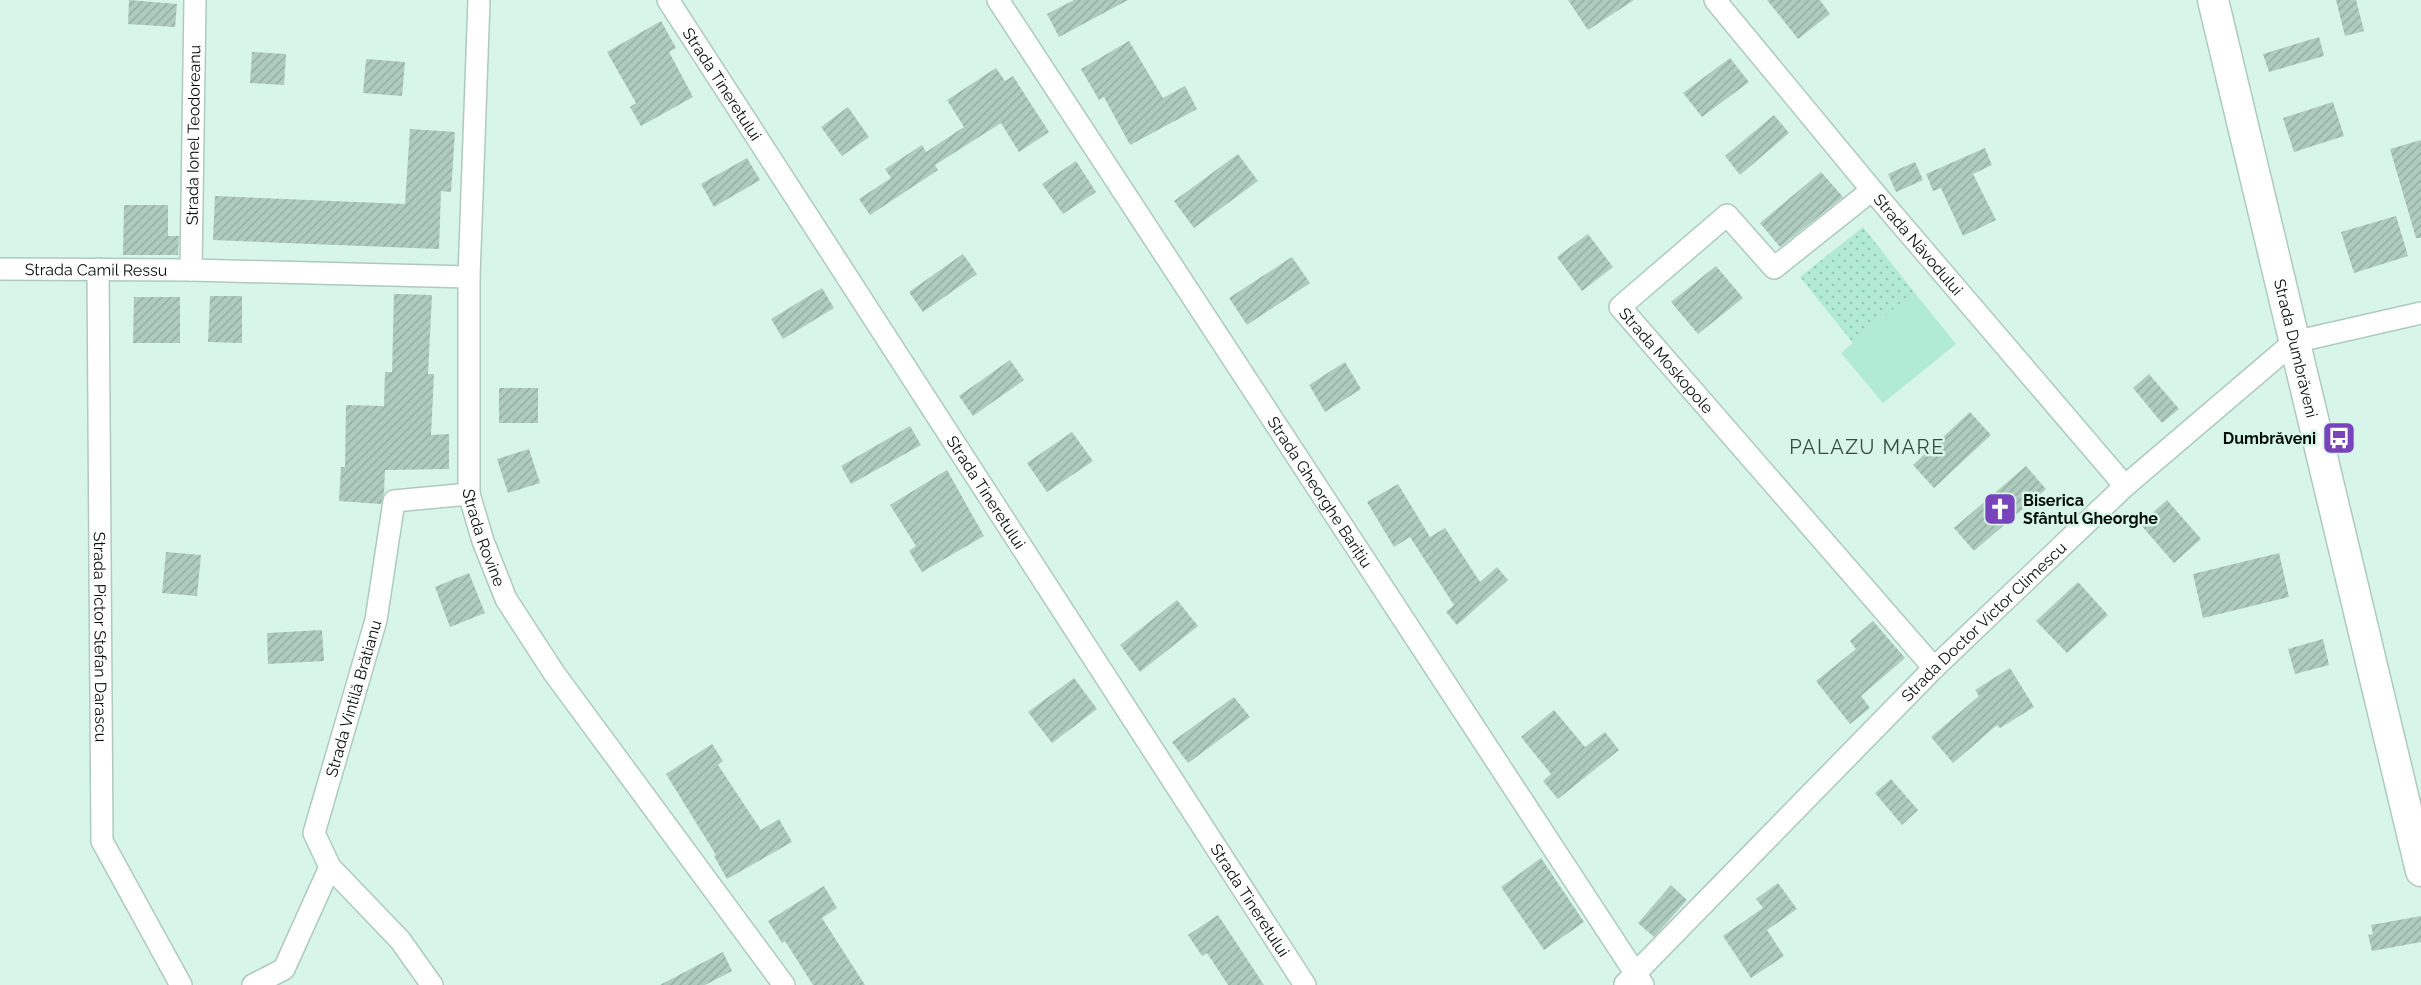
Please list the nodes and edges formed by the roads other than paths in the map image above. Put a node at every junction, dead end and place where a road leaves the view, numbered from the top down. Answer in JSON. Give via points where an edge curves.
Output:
{"nodes":[{"id":1,"x":195,"y":0,"type":"edge"},
{"id":2,"x":479,"y":0,"type":"edge"},
{"id":3,"x":668,"y":0,"type":"edge"},
{"id":4,"x":998,"y":0,"type":"edge"},
{"id":5,"x":1715,"y":0,"type":"edge"},
{"id":6,"x":2213,"y":0,"type":"edge"},
{"id":7,"x":1872,"y":190,"type":"junction"},
{"id":8,"x":0,"y":269,"type":"edge"},
{"id":9,"x":98,"y":269,"type":"junction"},
{"id":10,"x":191,"y":270,"type":"junction"},
{"id":11,"x":469,"y":277,"type":"junction"},
{"id":12,"x":2421,"y":314,"type":"edge"},
{"id":13,"x":2294,"y":342,"type":"junction"},
{"id":14,"x":2125,"y":486,"type":"junction"},
{"id":15,"x":469,"y":494,"type":"junction"},
{"id":16,"x":1934,"y":668,"type":"junction"},
{"id":17,"x":330,"y":867,"type":"junction"},
{"id":18,"x":2421,"y":871,"type":"edge"},
{"id":19,"x":1634,"y":982,"type":"edge"},
{"id":20,"x":181,"y":985,"type":"edge"},
{"id":21,"x":253,"y":985,"type":"edge"},
{"id":22,"x":432,"y":985,"type":"edge"},
{"id":23,"x":784,"y":985,"type":"edge"},
{"id":24,"x":1305,"y":985,"type":"edge"}],
"edges":[{"from":1,"to":10,"type":"street","name":"Strada Ionel Teodoreanu"},
{"from":2,"to":11,"type":"street","name":"Strada Rovine"},
{"from":3,"to":24,"type":"street","name":"Strada Tineretului"},
{"from":4,"to":19,"type":"street","name":"Strada Gheorghe Barițiu"},
{"from":5,"to":7,"type":"street","name":"Strada Năvodului"},
{"from":6,"to":13,"type":"street","name":"Strada Dumbrăveni"},
{"from":7,"to":14,"type":"street","name":"Strada Năvodului"},
{"from":7,"to":16,"type":"street","name":"Strada Moskopole","via":[[1774,268],[1727,215],[1620,307]]},
{"from":8,"to":9,"type":"street","name":"Strada Camil Ressu"},
{"from":9,"to":10,"type":"street","name":"Strada Camil Ressu"},
{"from":9,"to":20,"type":"street","name":"Strada Pictor Stefan Darascu","via":[[102,841]]},
{"from":10,"to":11,"type":"street","name":"Strada Camil Ressu"},
{"from":11,"to":15,"type":"street","name":"Strada Rovine"},
{"from":12,"to":13,"type":"street","name":"Strada Doctor Victor Climescu"},
{"from":13,"to":14,"type":"street","name":"Strada Doctor Victor Climescu"},
{"from":13,"to":18,"type":"street","name":"Strada Dumbrăveni"},
{"from":14,"to":16,"type":"street","name":"Strada Doctor Victor Climescu"},
{"from":15,"to":17,"type":"street","name":"Strada Vintilă Brătianu","via":[[394,501],[376,620],[315,833]]},
{"from":15,"to":23,"type":"street","name":"Strada Rovine","via":[[506,599],[548,664]]},
{"from":16,"to":19,"type":"street","name":"Strada Doctor Victor Climescu"},
{"from":17,"to":21,"type":"street","via":[[284,969]]},
{"from":17,"to":22,"type":"street","name":"Strada Vintilă Brătianu","via":[[400,940]]}]}
